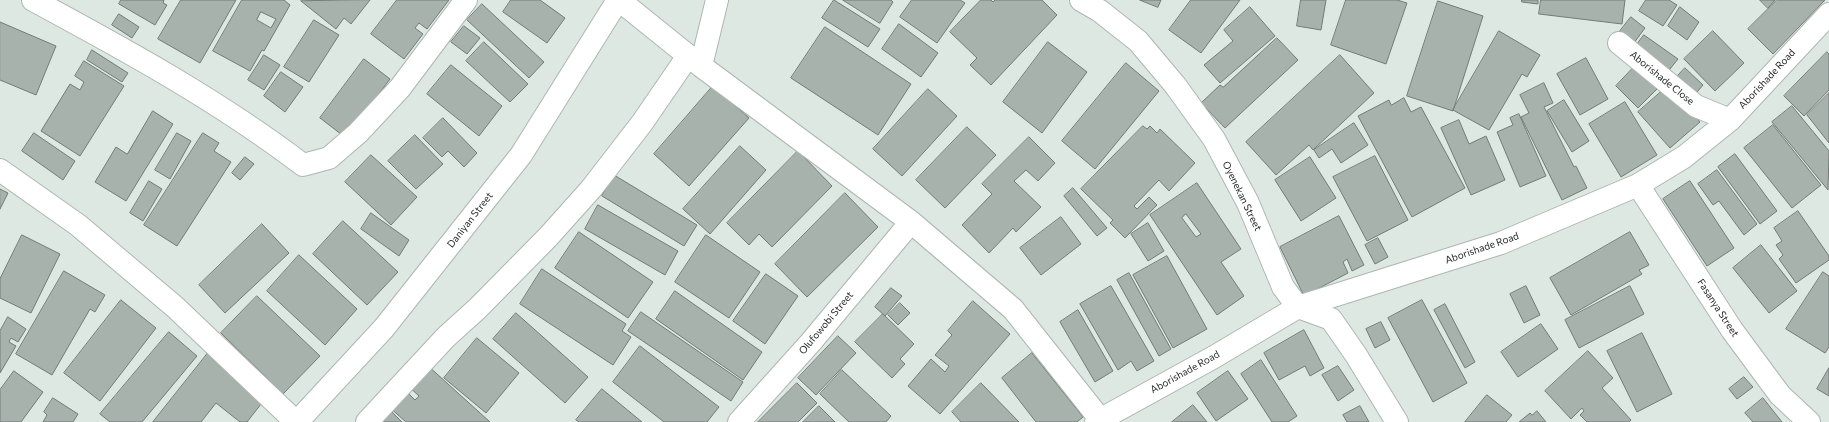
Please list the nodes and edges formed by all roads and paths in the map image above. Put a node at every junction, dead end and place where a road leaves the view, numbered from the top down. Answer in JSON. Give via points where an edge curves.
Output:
{"nodes":[{"id":1,"x":33,"y":0,"type":"edge"},
{"id":2,"x":466,"y":0,"type":"edge"},
{"id":3,"x":618,"y":0,"type":"edge"},
{"id":4,"x":717,"y":0,"type":"edge"},
{"id":5,"x":1081,"y":0,"type":"edge"},
{"id":6,"x":1829,"y":14,"type":"edge"},
{"id":7,"x":1619,"y":43,"type":"dead end"},
{"id":8,"x":695,"y":61,"type":"junction"},
{"id":9,"x":1730,"y":120,"type":"junction"},
{"id":10,"x":0,"y":170,"type":"edge"},
{"id":11,"x":1638,"y":185,"type":"junction"},
{"id":12,"x":911,"y":222,"type":"junction"},
{"id":13,"x":1298,"y":307,"type":"junction"},
{"id":14,"x":1098,"y":420,"type":"edge"},
{"id":15,"x":297,"y":422,"type":"edge"},
{"id":16,"x":367,"y":422,"type":"edge"},
{"id":17,"x":739,"y":422,"type":"edge"},
{"id":18,"x":1397,"y":422,"type":"edge"},
{"id":19,"x":1809,"y":422,"type":"edge"}],
"edges":[{"from":1,"to":2,"type":"street","via":[[218,105],[304,165],[329,158],[358,134],[400,88]]},
{"from":3,"to":8,"type":"street"},
{"from":3,"to":15,"type":"street","name":"Daniyan Street","via":[[521,155],[384,328]]},
{"from":4,"to":8,"type":"street"},
{"from":5,"to":13,"type":"street","name":"Oyenekan Street","via":[[1100,11],[1138,41],[1175,85],[1214,139],[1248,203],[1283,287]]},
{"from":6,"to":9,"type":"street","name":"Aborishade Road"},
{"from":7,"to":9,"type":"street","name":"Aborishade Close","via":[[1696,106]]},
{"from":8,"to":12,"type":"street"},
{"from":8,"to":16,"type":"street","via":[[642,123],[591,189]]},
{"from":9,"to":11,"type":"street","name":"Aborishade Road","via":[[1684,157]]},
{"from":10,"to":15,"type":"street","via":[[78,225],[169,302]]},
{"from":11,"to":13,"type":"street","name":"Aborishade Road","via":[[1502,243]]},
{"from":11,"to":19,"type":"street","name":"Fasanya Street","via":[[1732,330],[1780,396]]},
{"from":12,"to":14,"type":"street","via":[[1013,309]]},
{"from":12,"to":17,"type":"street","name":"Olufowobi Street","via":[[811,342]]},
{"from":13,"to":14,"type":"street","name":"Aborishade Road","via":[[1214,357]]},
{"from":13,"to":18,"type":"street","via":[[1330,319],[1356,355]]}]}
